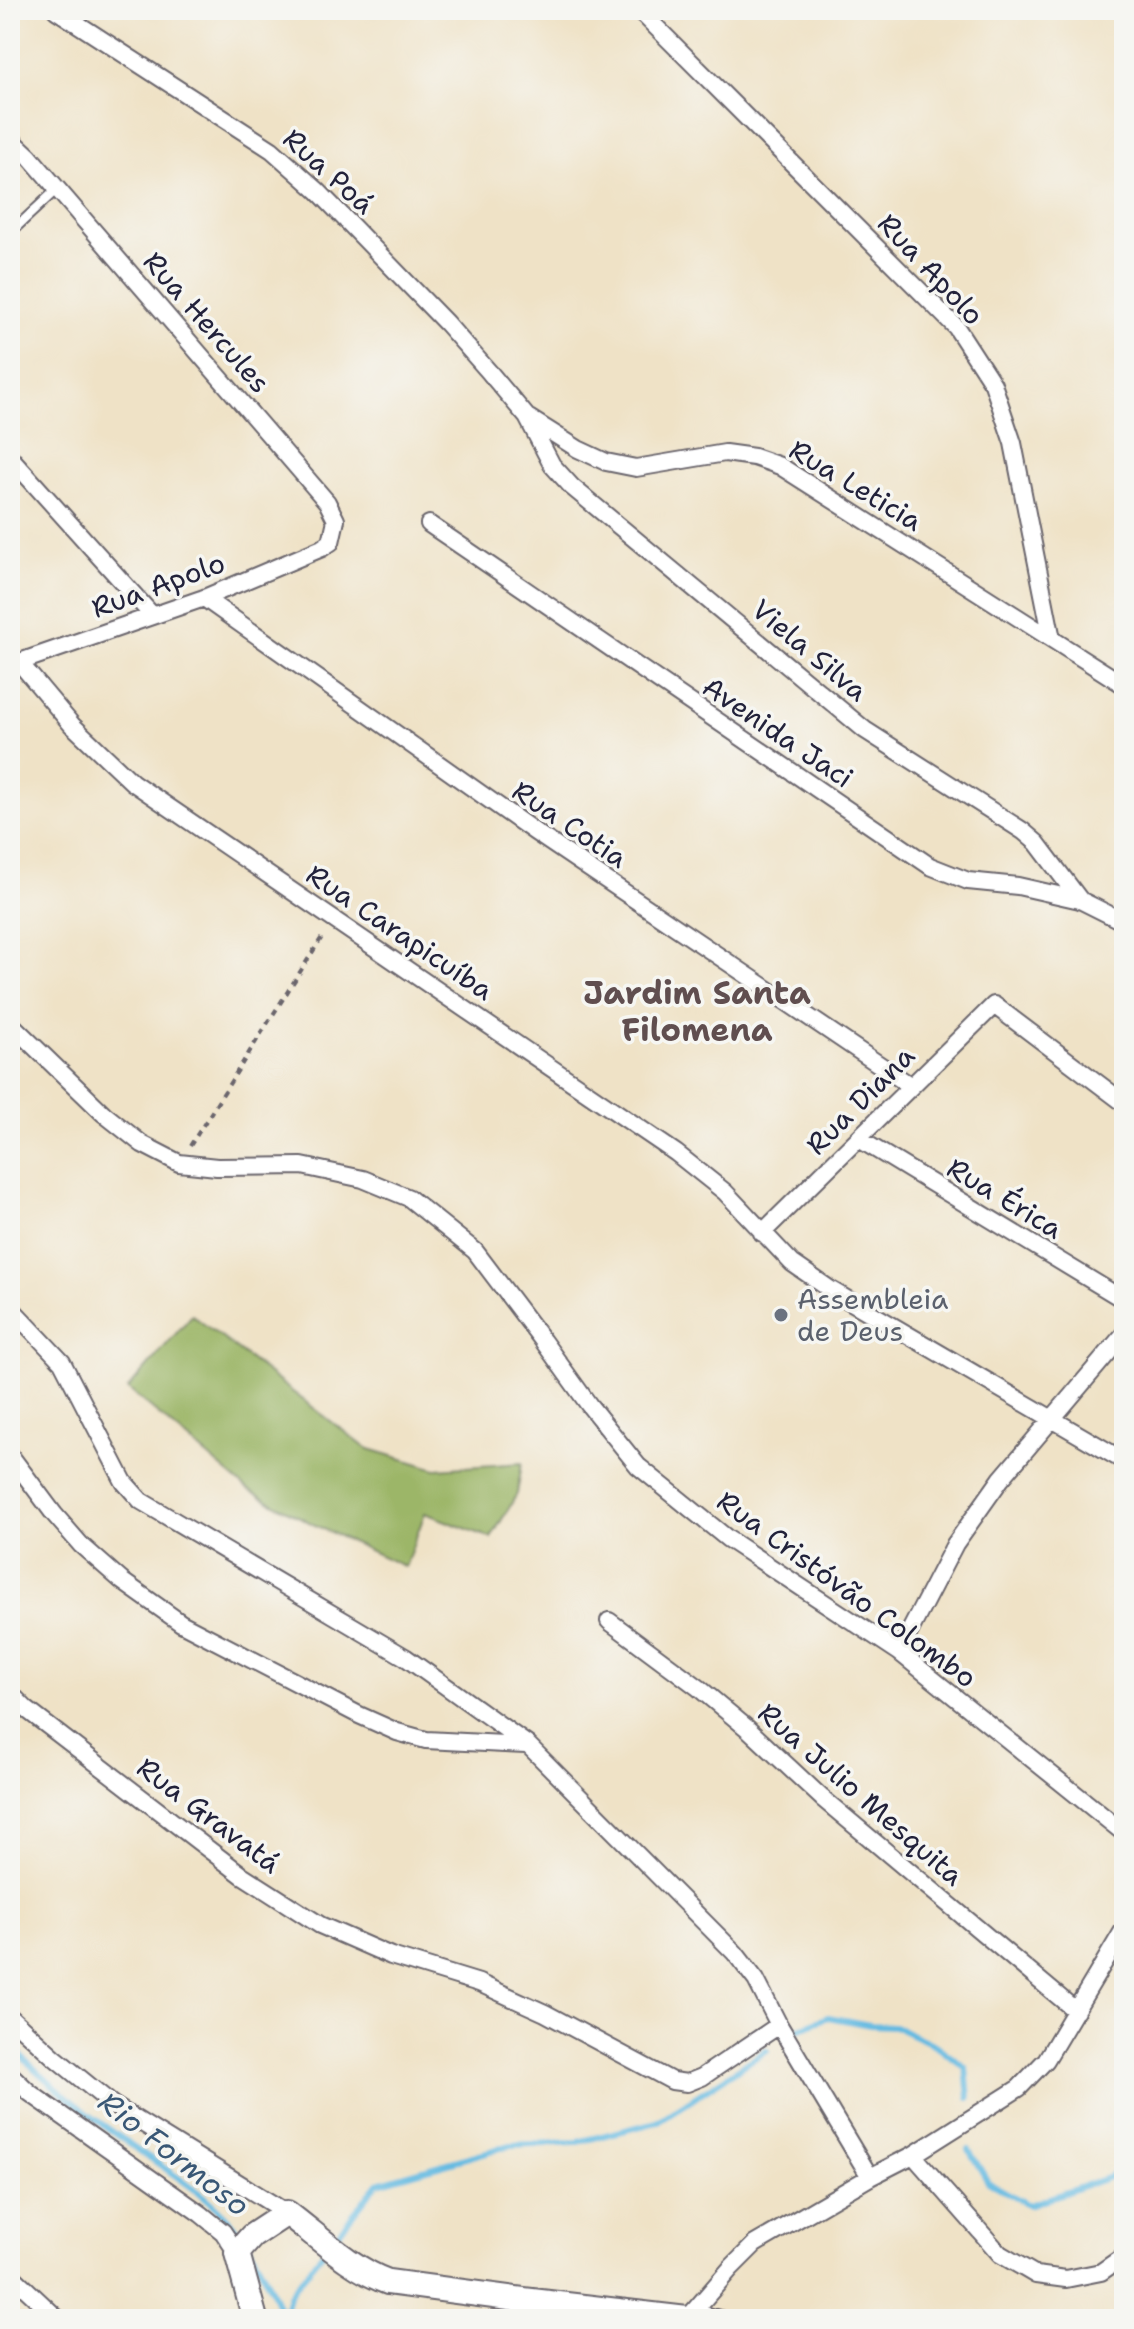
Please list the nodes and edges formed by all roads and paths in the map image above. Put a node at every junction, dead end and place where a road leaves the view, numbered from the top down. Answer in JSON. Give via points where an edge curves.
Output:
{"nodes":[{"id":1,"x":56,"y":10,"type":"edge"},
{"id":2,"x":639,"y":10,"type":"edge"},
{"id":3,"x":10,"y":138,"type":"edge"},
{"id":4,"x":57,"y":189,"type":"junction"},
{"id":5,"x":10,"y":233,"type":"edge"},
{"id":6,"x":527,"y":417,"type":"junction"},
{"id":7,"x":10,"y":457,"type":"edge"},
{"id":8,"x":429,"y":524,"type":"dead end"},
{"id":9,"x":322,"y":548,"type":"joint"},
{"id":10,"x":204,"y":598,"type":"junction"},
{"id":11,"x":152,"y":615,"type":"junction"},
{"id":12,"x":1052,"y":639,"type":"junction"},
{"id":13,"x":15,"y":664,"type":"edge"},
{"id":14,"x":1124,"y":685,"type":"edge"},
{"id":15,"x":1080,"y":900,"type":"junction"},
{"id":16,"x":334,"y":918,"type":"junction"},
{"id":17,"x":1124,"y":922,"type":"edge"},
{"id":18,"x":10,"y":1023,"type":"edge"},
{"id":19,"x":911,"y":1086,"type":"junction"},
{"id":20,"x":1124,"y":1103,"type":"edge"},
{"id":21,"x":859,"y":1139,"type":"junction"},
{"id":22,"x":179,"y":1163,"type":"junction"},
{"id":23,"x":762,"y":1233,"type":"junction"},
{"id":24,"x":1124,"y":1300,"type":"edge"},
{"id":25,"x":10,"y":1307,"type":"edge"},
{"id":26,"x":1124,"y":1334,"type":"edge"},
{"id":27,"x":1053,"y":1418,"type":"junction"},
{"id":28,"x":10,"y":1455,"type":"edge"},
{"id":29,"x":1124,"y":1461,"type":"edge"},
{"id":30,"x":609,"y":1621,"type":"dead end"},
{"id":31,"x":899,"y":1652,"type":"junction"},
{"id":32,"x":10,"y":1693,"type":"edge"},
{"id":33,"x":528,"y":1745,"type":"junction"},
{"id":34,"x":1124,"y":1833,"type":"edge"},
{"id":35,"x":1124,"y":1929,"type":"edge"},
{"id":36,"x":1076,"y":2011,"type":"junction"},
{"id":37,"x":10,"y":2017,"type":"edge"},
{"id":38,"x":779,"y":2025,"type":"junction"},
{"id":39,"x":10,"y":2074,"type":"edge"},
{"id":40,"x":913,"y":2155,"type":"junction"},
{"id":41,"x":870,"y":2177,"type":"junction"},
{"id":42,"x":281,"y":2216,"type":"junction"},
{"id":43,"x":239,"y":2249,"type":"junction"},
{"id":44,"x":1124,"y":2256,"type":"edge"},
{"id":45,"x":10,"y":2274,"type":"edge"},
{"id":46,"x":521,"y":2310,"type":"edge"},
{"id":47,"x":692,"y":2314,"type":"edge"},
{"id":48,"x":58,"y":2319,"type":"edge"},
{"id":49,"x":255,"y":2319,"type":"edge"},
{"id":50,"x":735,"y":2319,"type":"edge"}],
"edges":[{"from":1,"to":6,"type":"street","name":"Rua Poá","via":[[272,150],[446,323]]},
{"from":2,"to":12,"type":"street","name":"Rua Apolo","via":[[956,327],[993,384],[1013,443]]},
{"from":3,"to":4,"type":"street","name":"Rua Hercules"},
{"from":4,"to":5,"type":"lane"},
{"from":4,"to":9,"type":"street","name":"Rua Hercules","via":[[327,502],[336,520],[335,532]]},
{"from":6,"to":12,"type":"street","name":"Rua Leticia","via":[[578,449],[636,468],[725,453],[780,466]]},
{"from":6,"to":15,"type":"street","name":"Viela Silva","via":[[552,465],[572,487],[865,730],[1023,831]]},
{"from":7,"to":11,"type":"street"},
{"from":8,"to":15,"type":"street","name":"Avenida Jaci","via":[[930,866],[968,881]]},
{"from":9,"to":10,"type":"street","name":"Rua Apolo"},
{"from":10,"to":11,"type":"street","name":"Rua Apolo"},
{"from":10,"to":19,"type":"street","name":"Rua Cotia","via":[[535,832]]},
{"from":11,"to":13,"type":"street","name":"Rua Apolo"},
{"from":12,"to":14,"type":"street","name":"Rua Leticia"},
{"from":13,"to":16,"type":"street","name":"Rua Carapicuíba","via":[[132,782]]},
{"from":15,"to":17,"type":"street","name":"Avenida Jaci"},
{"from":16,"to":22,"type":"path"},
{"from":16,"to":23,"type":"street","name":"Rua Carapicuíba","via":[[676,1153],[725,1192]]},
{"from":18,"to":22,"type":"street","via":[[104,1114],[142,1144]]},
{"from":19,"to":20,"type":"street","name":"Rua Diana","via":[[994,1005]]},
{"from":19,"to":21,"type":"street","name":"Rua Diana"},
{"from":21,"to":23,"type":"street","name":"Rua Diana"},
{"from":21,"to":24,"type":"street","name":"Rua Érica"},
{"from":22,"to":31,"type":"street","name":"Rua Cristóvão Colombo","via":[[302,1166],[363,1179],[409,1198],[475,1251],[638,1466],[717,1530]]},
{"from":23,"to":27,"type":"street","name":"Rua Carapicuíba","via":[[792,1263],[831,1290]]},
{"from":25,"to":33,"type":"street","via":[[62,1362],[124,1482],[141,1501],[405,1657]]},
{"from":26,"to":27,"type":"street"},
{"from":27,"to":29,"type":"street","name":"Rua Carapicuíba"},
{"from":27,"to":31,"type":"street","via":[[955,1544]]},
{"from":28,"to":33,"type":"street","via":[[81,1545],[181,1623],[397,1732],[426,1740]]},
{"from":30,"to":36,"type":"street","name":"Rua Julio Mesquita","via":[[723,1708]]},
{"from":31,"to":34,"type":"street","name":"Rua Cristóvão Colombo"},
{"from":32,"to":38,"type":"street","name":"Rua Gravatá","via":[[242,1875],[320,1925],[391,1956],[479,1983],[672,2081],[702,2077]]},
{"from":33,"to":38,"type":"street","via":[[735,1953]]},
{"from":35,"to":36,"type":"street"},
{"from":36,"to":40,"type":"street","via":[[1046,2060],[1019,2088]]},
{"from":37,"to":42,"type":"street","via":[[113,2105]]},
{"from":38,"to":41,"type":"street"},
{"from":39,"to":43,"type":"street","via":[[201,2214]]},
{"from":40,"to":41,"type":"street"},
{"from":40,"to":44,"type":"street","via":[[1000,2254],[1036,2275],[1066,2279],[1101,2272]]},
{"from":41,"to":47,"type":"street","via":[[755,2244]]},
{"from":42,"to":43,"type":"main road"},
{"from":42,"to":46,"type":"main road","via":[[372,2276]]},
{"from":43,"to":49,"type":"main road"},
{"from":45,"to":48,"type":"street"},
{"from":46,"to":47,"type":"main road"},
{"from":47,"to":50,"type":"lane"}]}
